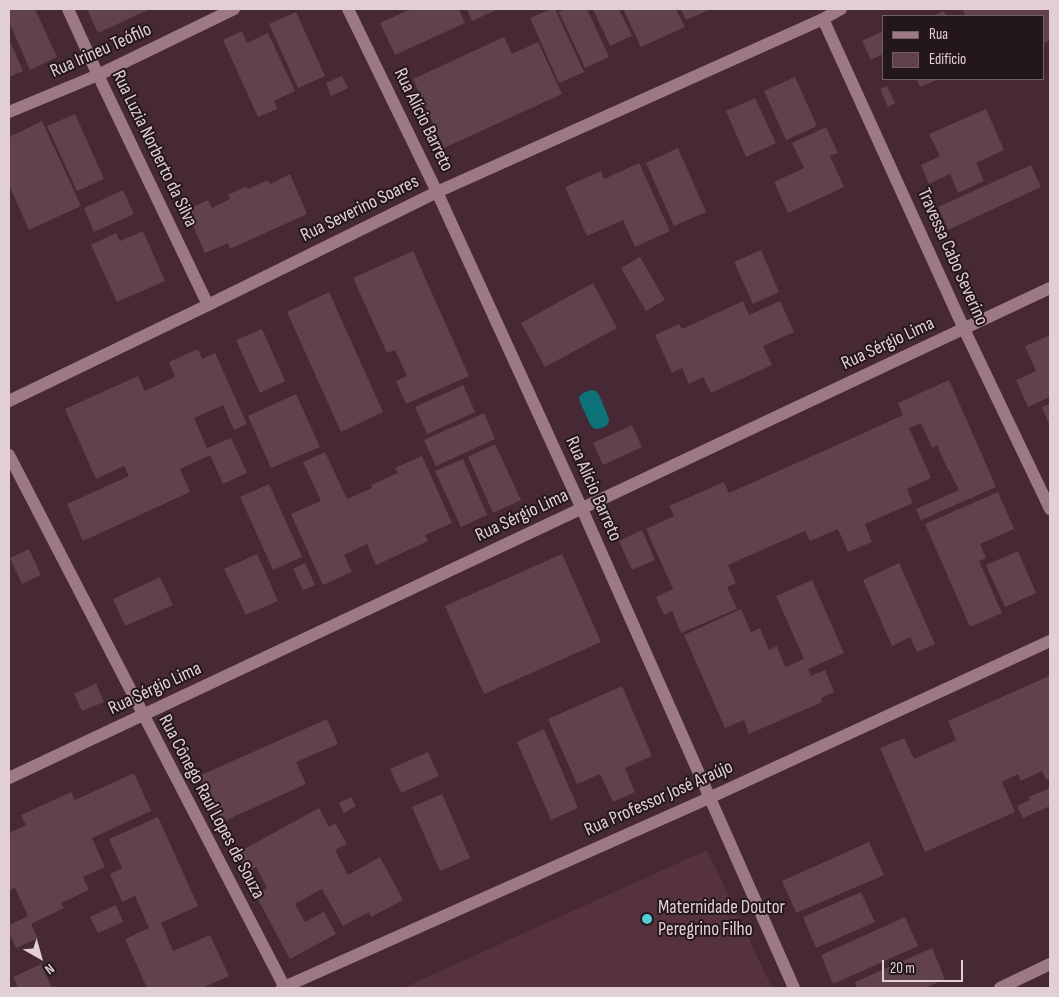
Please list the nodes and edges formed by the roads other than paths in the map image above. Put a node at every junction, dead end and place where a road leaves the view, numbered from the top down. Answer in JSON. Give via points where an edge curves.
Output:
{"nodes":[{"id":1,"x":68,"y":9,"type":"edge"},
{"id":2,"x":234,"y":9,"type":"edge"},
{"id":3,"x":348,"y":9,"type":"edge"},
{"id":4,"x":841,"y":9,"type":"edge"},
{"id":5,"x":823,"y":19,"type":"junction"},
{"id":6,"x":98,"y":75,"type":"junction"},
{"id":7,"x":9,"y":112,"type":"edge"},
{"id":8,"x":437,"y":192,"type":"junction"},
{"id":9,"x":1050,"y":288,"type":"edge"},
{"id":10,"x":208,"y":305,"type":"junction"},
{"id":11,"x":964,"y":329,"type":"junction"},
{"id":12,"x":9,"y":401,"type":"edge"},
{"id":13,"x":9,"y":455,"type":"edge"},
{"id":14,"x":582,"y":509,"type":"junction"},
{"id":15,"x":1050,"y":509,"type":"edge"},
{"id":16,"x":1050,"y":641,"type":"edge"},
{"id":17,"x":143,"y":715,"type":"junction"},
{"id":18,"x":9,"y":778,"type":"edge"},
{"id":19,"x":709,"y":798,"type":"junction"},
{"id":20,"x":1050,"y":964,"type":"edge"},
{"id":21,"x":284,"y":988,"type":"edge"},
{"id":22,"x":794,"y":988,"type":"edge"},
{"id":23,"x":1000,"y":988,"type":"edge"}],
"edges":[{"from":1,"to":6,"type":"street","name":"Rua Luzia Norberto da Silva"},
{"from":2,"to":6,"type":"street","name":"Rua Irineu Teófilo"},
{"from":3,"to":8,"type":"street","name":"Rua Alício Barreto"},
{"from":4,"to":5,"type":"street","name":"Rua Severino Soares"},
{"from":5,"to":8,"type":"street","name":"Rua Severino Soares"},
{"from":5,"to":11,"type":"street","name":"Travessa Cabo Severino"},
{"from":6,"to":7,"type":"street","name":"Rua Irineu Teófilo"},
{"from":6,"to":10,"type":"street","name":"Rua Luzia Norberto da Silva"},
{"from":8,"to":10,"type":"street","name":"Rua Severino Soares"},
{"from":8,"to":14,"type":"street","name":"Rua Alício Barreto"},
{"from":9,"to":11,"type":"street","name":"Rua Sérgio Lima"},
{"from":10,"to":12,"type":"street","name":"Rua Severino Soares"},
{"from":11,"to":14,"type":"street","name":"Rua Sérgio Lima"},
{"from":11,"to":15,"type":"street","name":"Travessa Cabo Severino"},
{"from":13,"to":17,"type":"street","name":"Rua Cônego Raul Lopes de Souza"},
{"from":14,"to":17,"type":"street","name":"Rua Sérgio Lima"},
{"from":14,"to":19,"type":"street","name":"Rua Alício Barreto"},
{"from":16,"to":19,"type":"street","name":"Rua Professor José Araújo"},
{"from":17,"to":18,"type":"street","name":"Rua Sérgio Lima"},
{"from":17,"to":21,"type":"street","name":"Rua Cônego Raul Lopes de Souza"},
{"from":19,"to":21,"type":"street","name":"Rua Professor José Araújo"},
{"from":19,"to":22,"type":"street","name":"Rua Alício Barreto"},
{"from":20,"to":23,"type":"street"}]}
